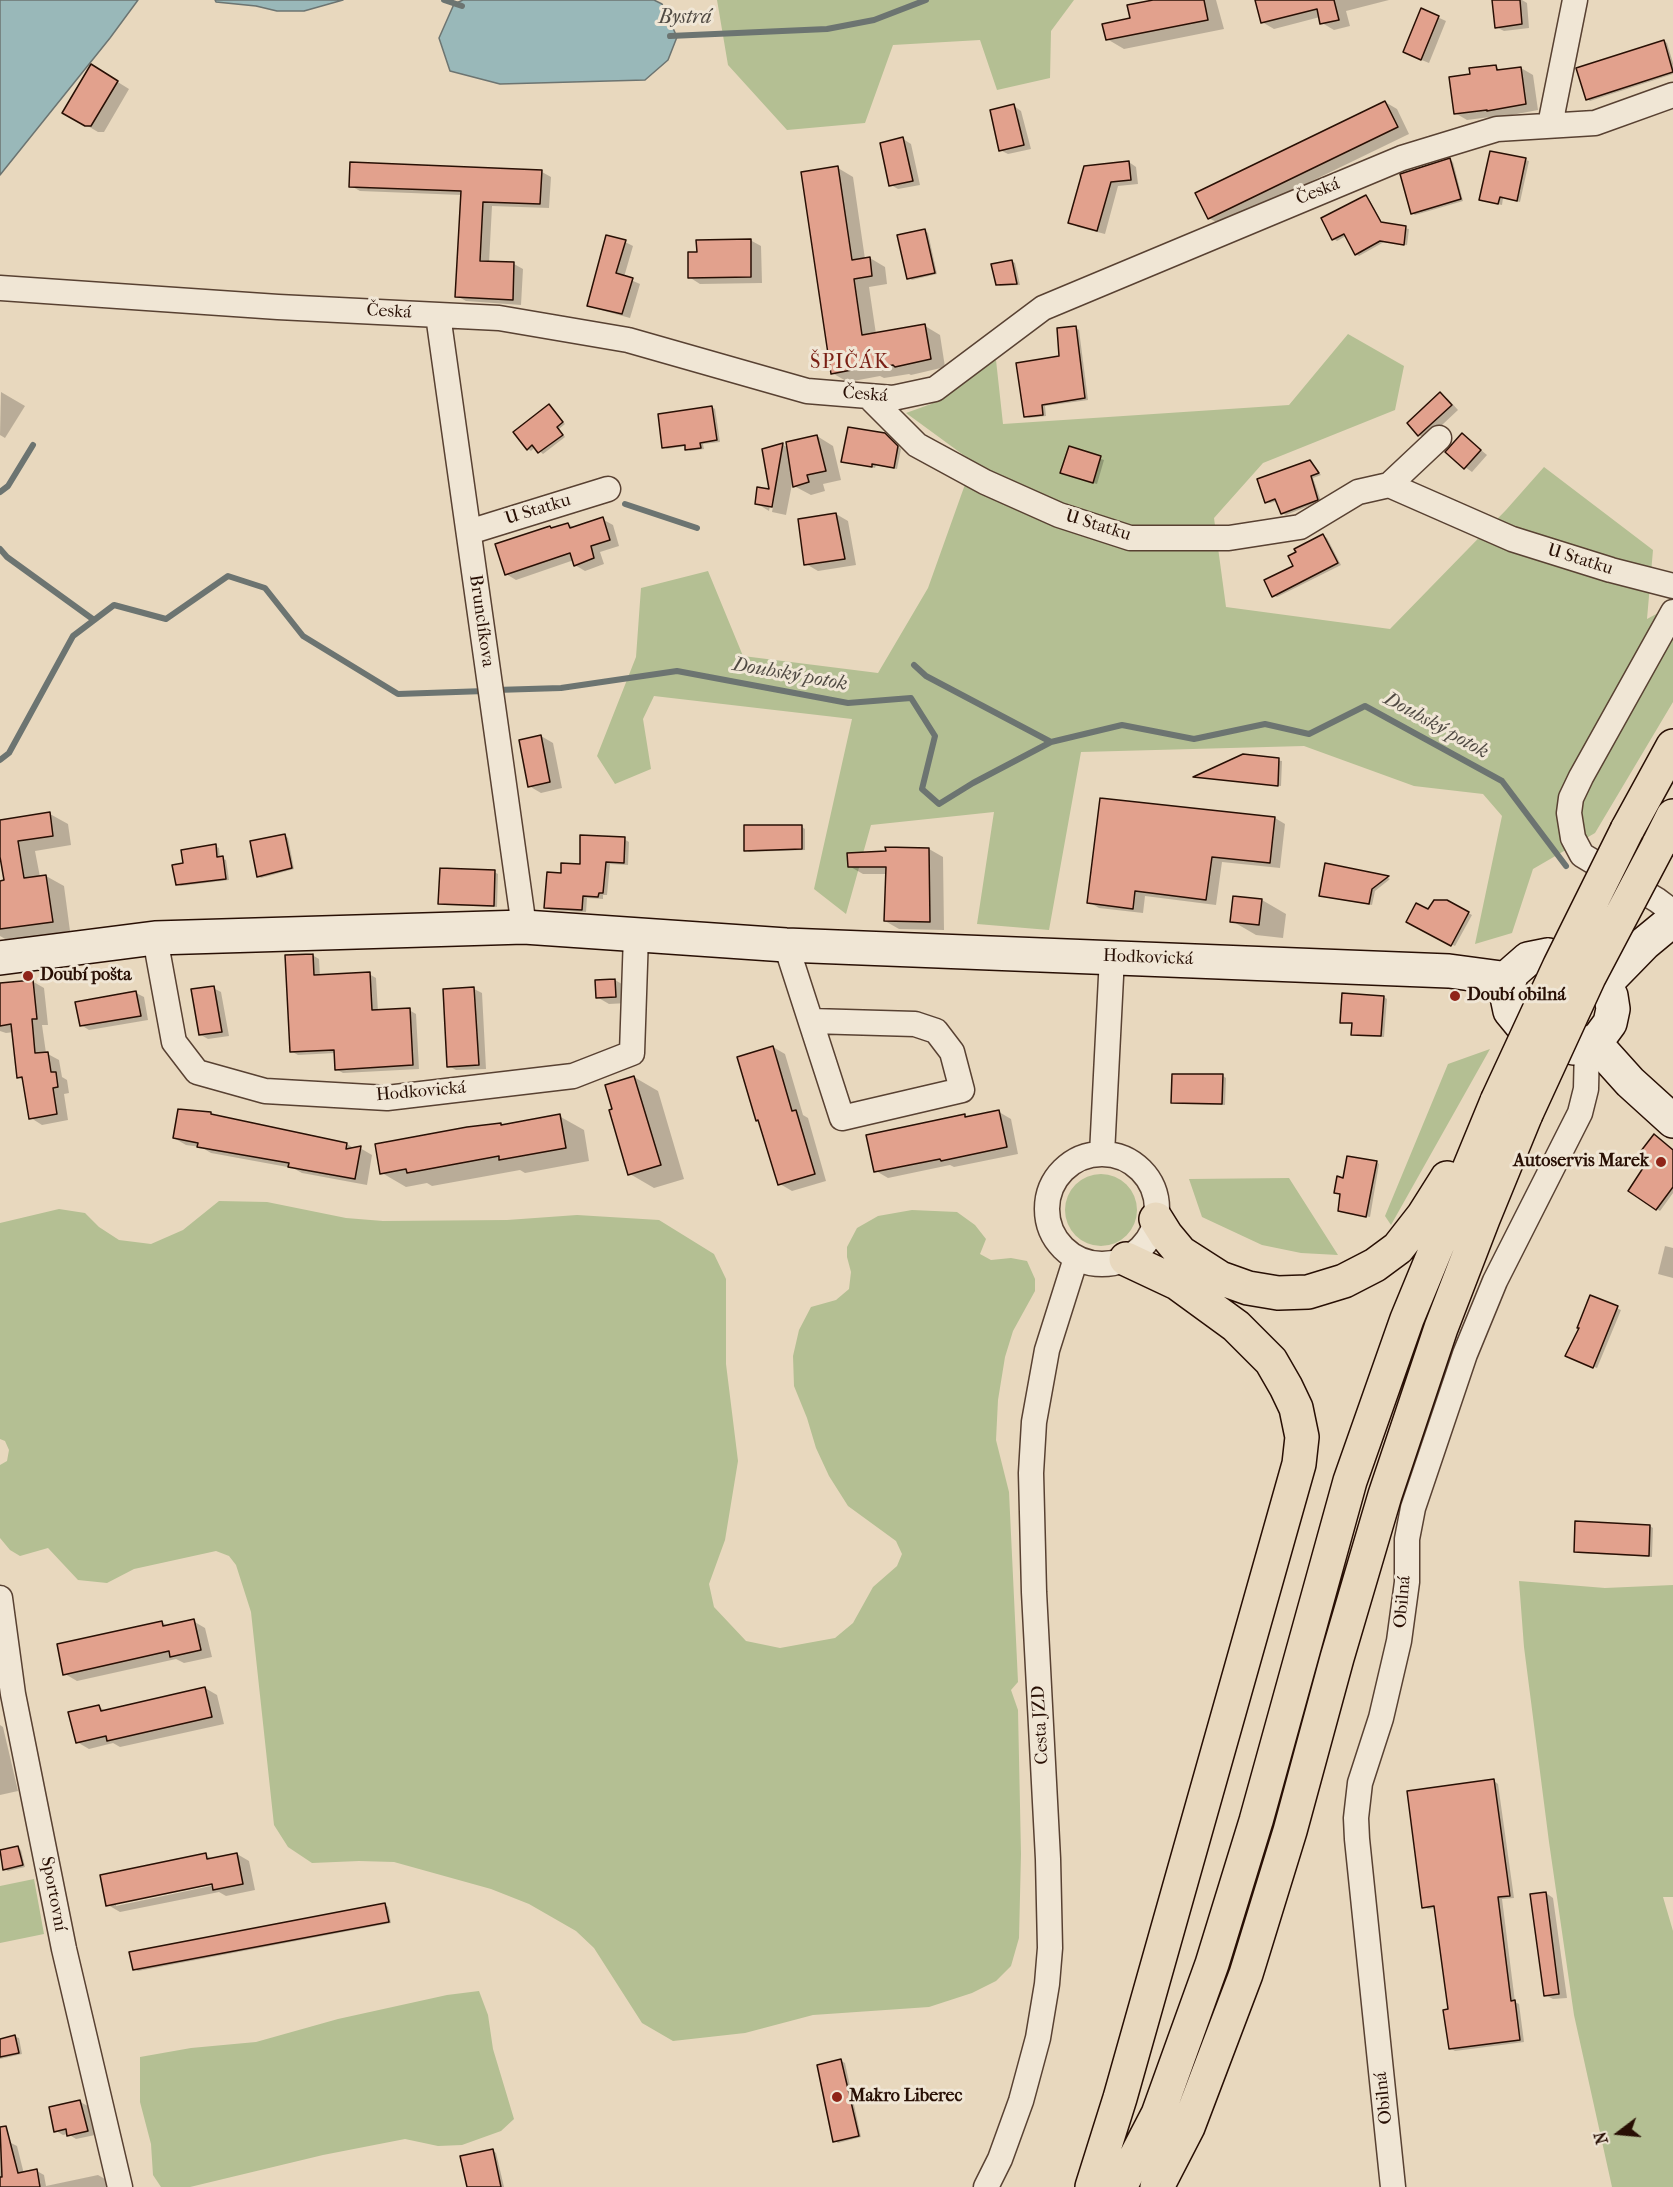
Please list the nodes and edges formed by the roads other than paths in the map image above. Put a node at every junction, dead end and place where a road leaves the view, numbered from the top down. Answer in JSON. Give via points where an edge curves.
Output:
{"nodes":[{"id":1,"x":1575,"y":0,"type":"edge"},
{"id":2,"x":1673,"y":95,"type":"edge"},
{"id":3,"x":1550,"y":125,"type":"junction"},
{"id":4,"x":0,"y":288,"type":"edge"},
{"id":5,"x":438,"y":315,"type":"junction"},
{"id":6,"x":867,"y":396,"type":"junction"},
{"id":7,"x":1439,"y":438,"type":"dead end"},
{"id":8,"x":1389,"y":485,"type":"junction"},
{"id":9,"x":608,"y":489,"type":"dead end"},
{"id":10,"x":469,"y":532,"type":"junction"},
{"id":11,"x":1673,"y":586,"type":"edge"},
{"id":12,"x":1673,"y":612,"type":"edge"},
{"id":13,"x":1673,"y":746,"type":"edge"},
{"id":14,"x":1673,"y":816,"type":"edge"},
{"id":15,"x":1673,"y":912,"type":"edge"},
{"id":16,"x":1673,"y":920,"type":"edge"},
{"id":17,"x":524,"y":927,"type":"junction"},
{"id":18,"x":636,"y":935,"type":"junction"},
{"id":19,"x":155,"y":938,"type":"junction"},
{"id":20,"x":786,"y":945,"type":"junction"},
{"id":21,"x":1112,"y":957,"type":"junction"},
{"id":22,"x":0,"y":958,"type":"edge"},
{"id":23,"x":1509,"y":979,"type":"junction"},
{"id":24,"x":1605,"y":984,"type":"junction"},
{"id":25,"x":811,"y":1021,"type":"junction"},
{"id":26,"x":1591,"y":1044,"type":"junction"},
{"id":27,"x":1497,"y":1101,"type":"junction"},
{"id":28,"x":1673,"y":1121,"type":"edge"},
{"id":29,"x":1102,"y":1154,"type":"junction"},
{"id":30,"x":1156,"y":1219,"type":"junction"},
{"id":31,"x":1076,"y":1258,"type":"junction"},
{"id":32,"x":1126,"y":1259,"type":"junction"},
{"id":33,"x":0,"y":1598,"type":"edge"},
{"id":34,"x":120,"y":2187,"type":"edge"},
{"id":35,"x":986,"y":2187,"type":"edge"},
{"id":36,"x":1092,"y":2187,"type":"edge"},
{"id":37,"x":1120,"y":2187,"type":"edge"},
{"id":38,"x":1157,"y":2187,"type":"edge"},
{"id":39,"x":1393,"y":2187,"type":"edge"}],
"edges":[{"from":1,"to":3,"type":"street"},
{"from":2,"to":3,"type":"street","name":"Česká","via":[[1595,123]]},
{"from":3,"to":6,"type":"street","name":"Česká","via":[[1497,129],[1402,158],[1043,308],[935,389],[893,398]]},
{"from":4,"to":5,"type":"street","name":"Česká"},
{"from":5,"to":6,"type":"street","name":"Česká","via":[[500,318],[628,340],[807,391]]},
{"from":5,"to":10,"type":"street","name":"Brunclíkova"},
{"from":6,"to":8,"type":"street","name":"U Statku","via":[[917,445],[985,483],[1059,515],[1130,538],[1229,538],[1300,527],[1358,492]]},
{"from":7,"to":8,"type":"street"},
{"from":8,"to":11,"type":"street","name":"U Statku","via":[[1512,539]]},
{"from":9,"to":10,"type":"street","name":"U Statku"},
{"from":10,"to":17,"type":"street","name":"Brunclíkova"},
{"from":12,"to":15,"type":"street","via":[[1581,777],[1569,813],[1573,838],[1582,855]]},
{"from":13,"to":27,"type":"highway","bridge":true,"via":[[1560,965]]},
{"from":14,"to":38,"type":"highway","bridge":true,"via":[[1589,977],[1526,1114],[1441,1328],[1385,1495],[1246,1974],[1188,2127]]},
{"from":16,"to":24,"type":"street"},
{"from":17,"to":18,"type":"street","name":"Hodkovická"},
{"from":17,"to":19,"type":"street","name":"Hodkovická"},
{"from":18,"to":19,"type":"street","name":"Hodkovická","via":[[632,1053],[573,1076],[387,1098],[265,1091],[197,1072],[174,1042]]},
{"from":18,"to":20,"type":"street","name":"Hodkovická"},
{"from":19,"to":22,"type":"street","name":"Hodkovická"},
{"from":20,"to":21,"type":"street","name":"Hodkovická"},
{"from":20,"to":25,"type":"street"},
{"from":21,"to":23,"type":"street","name":"Hodkovická","via":[[1449,971]]},
{"from":21,"to":29,"type":"street"},
{"from":23,"to":24,"type":"street","via":[[1528,959],[1548,955],[1593,973]]},
{"from":23,"to":26,"type":"street","via":[[1508,1006],[1518,1023],[1560,1045],[1574,1048]]},
{"from":24,"to":26,"type":"street","via":[[1611,996],[1612,1016],[1604,1034]]},
{"from":25,"to":25,"type":"street","via":[[842,1118],[962,1090],[952,1052],[936,1031],[915,1024]]},
{"from":26,"to":28,"type":"street"},
{"from":26,"to":39,"type":"street","name":"Obilná","via":[[1580,1113],[1494,1281],[1413,1508],[1408,1525],[1407,1582],[1399,1641],[1360,1784],[1357,1839]]},
{"from":27,"to":30,"type":"highway","via":[[1398,1248],[1344,1281],[1308,1292],[1248,1288],[1220,1278],[1181,1253]]},
{"from":27,"to":37,"type":"highway","via":[[1407,1318],[1350,1481],[1256,1821],[1212,1964],[1158,2114]]},
{"from":29,"to":30,"type":"street","via":[[1128,1161],[1148,1179],[1157,1205]]},
{"from":29,"to":31,"type":"street","via":[[1065,1168],[1049,1196],[1050,1229]]},
{"from":30,"to":32,"type":"street","via":[[1146,1243]]},
{"from":31,"to":32,"type":"street","via":[[1101,1264]]},
{"from":31,"to":35,"type":"street","name":"Cesta JZD","via":[[1047,1350],[1034,1422],[1031,1473],[1048,1859],[1047,1984],[1021,2101]]},
{"from":32,"to":36,"type":"highway","via":[[1177,1283],[1236,1326],[1271,1361],[1296,1408],[1302,1437],[1293,1487]]},
{"from":33,"to":34,"type":"street","name":"Sportovní","via":[[13,1694],[64,1949]]}]}
